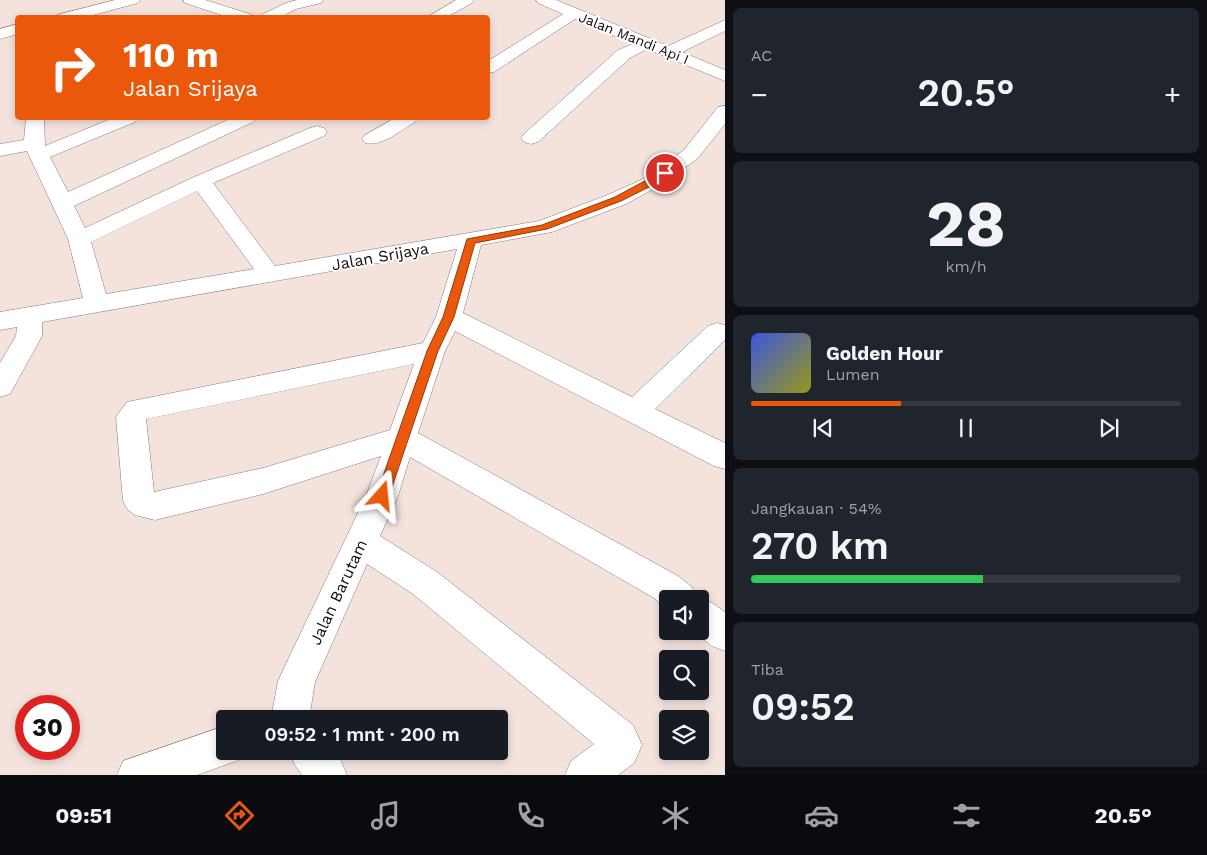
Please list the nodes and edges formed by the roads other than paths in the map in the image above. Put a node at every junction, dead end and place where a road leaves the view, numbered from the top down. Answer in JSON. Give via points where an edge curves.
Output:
{"nodes":[{"id":1,"x":133,"y":0,"type":"edge"},
{"id":2,"x":190,"y":0,"type":"edge"},
{"id":3,"x":316,"y":0,"type":"edge"},
{"id":4,"x":467,"y":0,"type":"edge"},
{"id":5,"x":548,"y":1,"type":"edge"},
{"id":6,"x":574,"y":12,"type":"junction"},
{"id":7,"x":74,"y":15,"type":"edge"},
{"id":8,"x":236,"y":15,"type":"edge"},
{"id":9,"x":272,"y":15,"type":"edge"},
{"id":10,"x":439,"y":15,"type":"edge"},
{"id":11,"x":724,"y":25,"type":"edge"},
{"id":12,"x":15,"y":30,"type":"edge"},
{"id":13,"x":0,"y":34,"type":"edge"},
{"id":14,"x":648,"y":43,"type":"junction"},
{"id":15,"x":670,"y":52,"type":"junction"},
{"id":16,"x":490,"y":67,"type":"edge"},
{"id":17,"x":724,"y":76,"type":"edge"},
{"id":18,"x":724,"y":111,"type":"edge"},
{"id":19,"x":36,"y":120,"type":"edge"},
{"id":20,"x":122,"y":120,"type":"edge"},
{"id":21,"x":242,"y":120,"type":"edge"},
{"id":22,"x":404,"y":120,"type":"edge"},
{"id":23,"x":317,"y":132,"type":"dead end"},
{"id":24,"x":372,"y":138,"type":"dead end"},
{"id":25,"x":531,"y":138,"type":"dead end"},
{"id":26,"x":0,"y":150,"type":"edge"},
{"id":27,"x":37,"y":150,"type":"junction"},
{"id":28,"x":201,"y":181,"type":"junction"},
{"id":29,"x":62,"y":203,"type":"junction"},
{"id":30,"x":79,"y":238,"type":"junction"},
{"id":31,"x":471,"y":241,"type":"junction"},
{"id":32,"x":270,"y":275,"type":"junction"},
{"id":33,"x":97,"y":304,"type":"junction"},
{"id":34,"x":9,"y":314,"type":"edge"},
{"id":35,"x":449,"y":317,"type":"junction"},
{"id":36,"x":717,"y":332,"type":"dead end"},
{"id":37,"x":432,"y":351,"type":"junction"},
{"id":38,"x":0,"y":386,"type":"edge"},
{"id":39,"x":635,"y":411,"type":"junction"},
{"id":40,"x":402,"y":438,"type":"junction"},
{"id":41,"x":724,"y":457,"type":"edge"},
{"id":42,"x":361,"y":542,"type":"junction"},
{"id":43,"x":670,"y":590,"type":"edge"},
{"id":44,"x":709,"y":622,"type":"edge"},
{"id":45,"x":724,"y":634,"type":"edge"},
{"id":46,"x":292,"y":710,"type":"edge"},
{"id":47,"x":216,"y":749,"type":"edge"},
{"id":48,"x":316,"y":760,"type":"edge"},
{"id":49,"x":138,"y":775,"type":"edge"},
{"id":50,"x":327,"y":775,"type":"edge"},
{"id":51,"x":585,"y":775,"type":"edge"}],
"edges":[{"from":1,"to":7,"type":"street"},
{"from":2,"to":8,"type":"street"},
{"from":3,"to":9,"type":"street"},
{"from":4,"to":10,"type":"street"},
{"from":5,"to":6,"type":"street","name":"Jalan Mandi Api I"},
{"from":6,"to":14,"type":"street","name":"Jalan Mandi Api I"},
{"from":6,"to":16,"type":"street"},
{"from":11,"to":15,"type":"street"},
{"from":12,"to":13,"type":"street"},
{"from":14,"to":15,"type":"street","name":"Jalan Mandi Api I"},
{"from":14,"to":25,"type":"street","via":[[624,54]]},
{"from":15,"to":17,"type":"street","name":"Jalan Mandi Api I"},
{"from":18,"to":31,"type":"street","name":"Jalan Srijaya","via":[[690,154],[652,182],[627,195],[544,227]]},
{"from":19,"to":27,"type":"street"},
{"from":20,"to":27,"type":"street"},
{"from":21,"to":29,"type":"street"},
{"from":22,"to":24,"type":"street"},
{"from":23,"to":28,"type":"street"},
{"from":26,"to":27,"type":"street"},
{"from":27,"to":29,"type":"street"},
{"from":28,"to":30,"type":"street"},
{"from":28,"to":32,"type":"street"},
{"from":29,"to":30,"type":"street"},
{"from":30,"to":33,"type":"street"},
{"from":31,"to":32,"type":"street","name":"Jalan Srijaya"},
{"from":31,"to":35,"type":"street","name":"Jalan Barutam"},
{"from":32,"to":33,"type":"street","name":"Jalan Srijaya"},
{"from":33,"to":34,"type":"street","name":"Jalan Srijaya"},
{"from":34,"to":38,"type":"street","via":[[29,336]]},
{"from":35,"to":37,"type":"street","name":"Jalan Barutam"},
{"from":35,"to":39,"type":"street"},
{"from":36,"to":39,"type":"street"},
{"from":37,"to":40,"type":"street","name":"Jalan Barutam"},
{"from":37,"to":40,"type":"street","via":[[137,410],[130,417],[139,501],[155,506],[263,481]]},
{"from":39,"to":41,"type":"street"},
{"from":40,"to":42,"type":"street","name":"Jalan Barutam","via":[[382,496]]},
{"from":40,"to":43,"type":"street"},
{"from":42,"to":46,"type":"street","name":"Jalan Barutam","via":[[297,681]]},
{"from":42,"to":51,"type":"street","via":[[425,583],[619,739],[620,748]]},
{"from":44,"to":45,"type":"street"},
{"from":47,"to":49,"type":"street"},
{"from":48,"to":50,"type":"street"}]}
